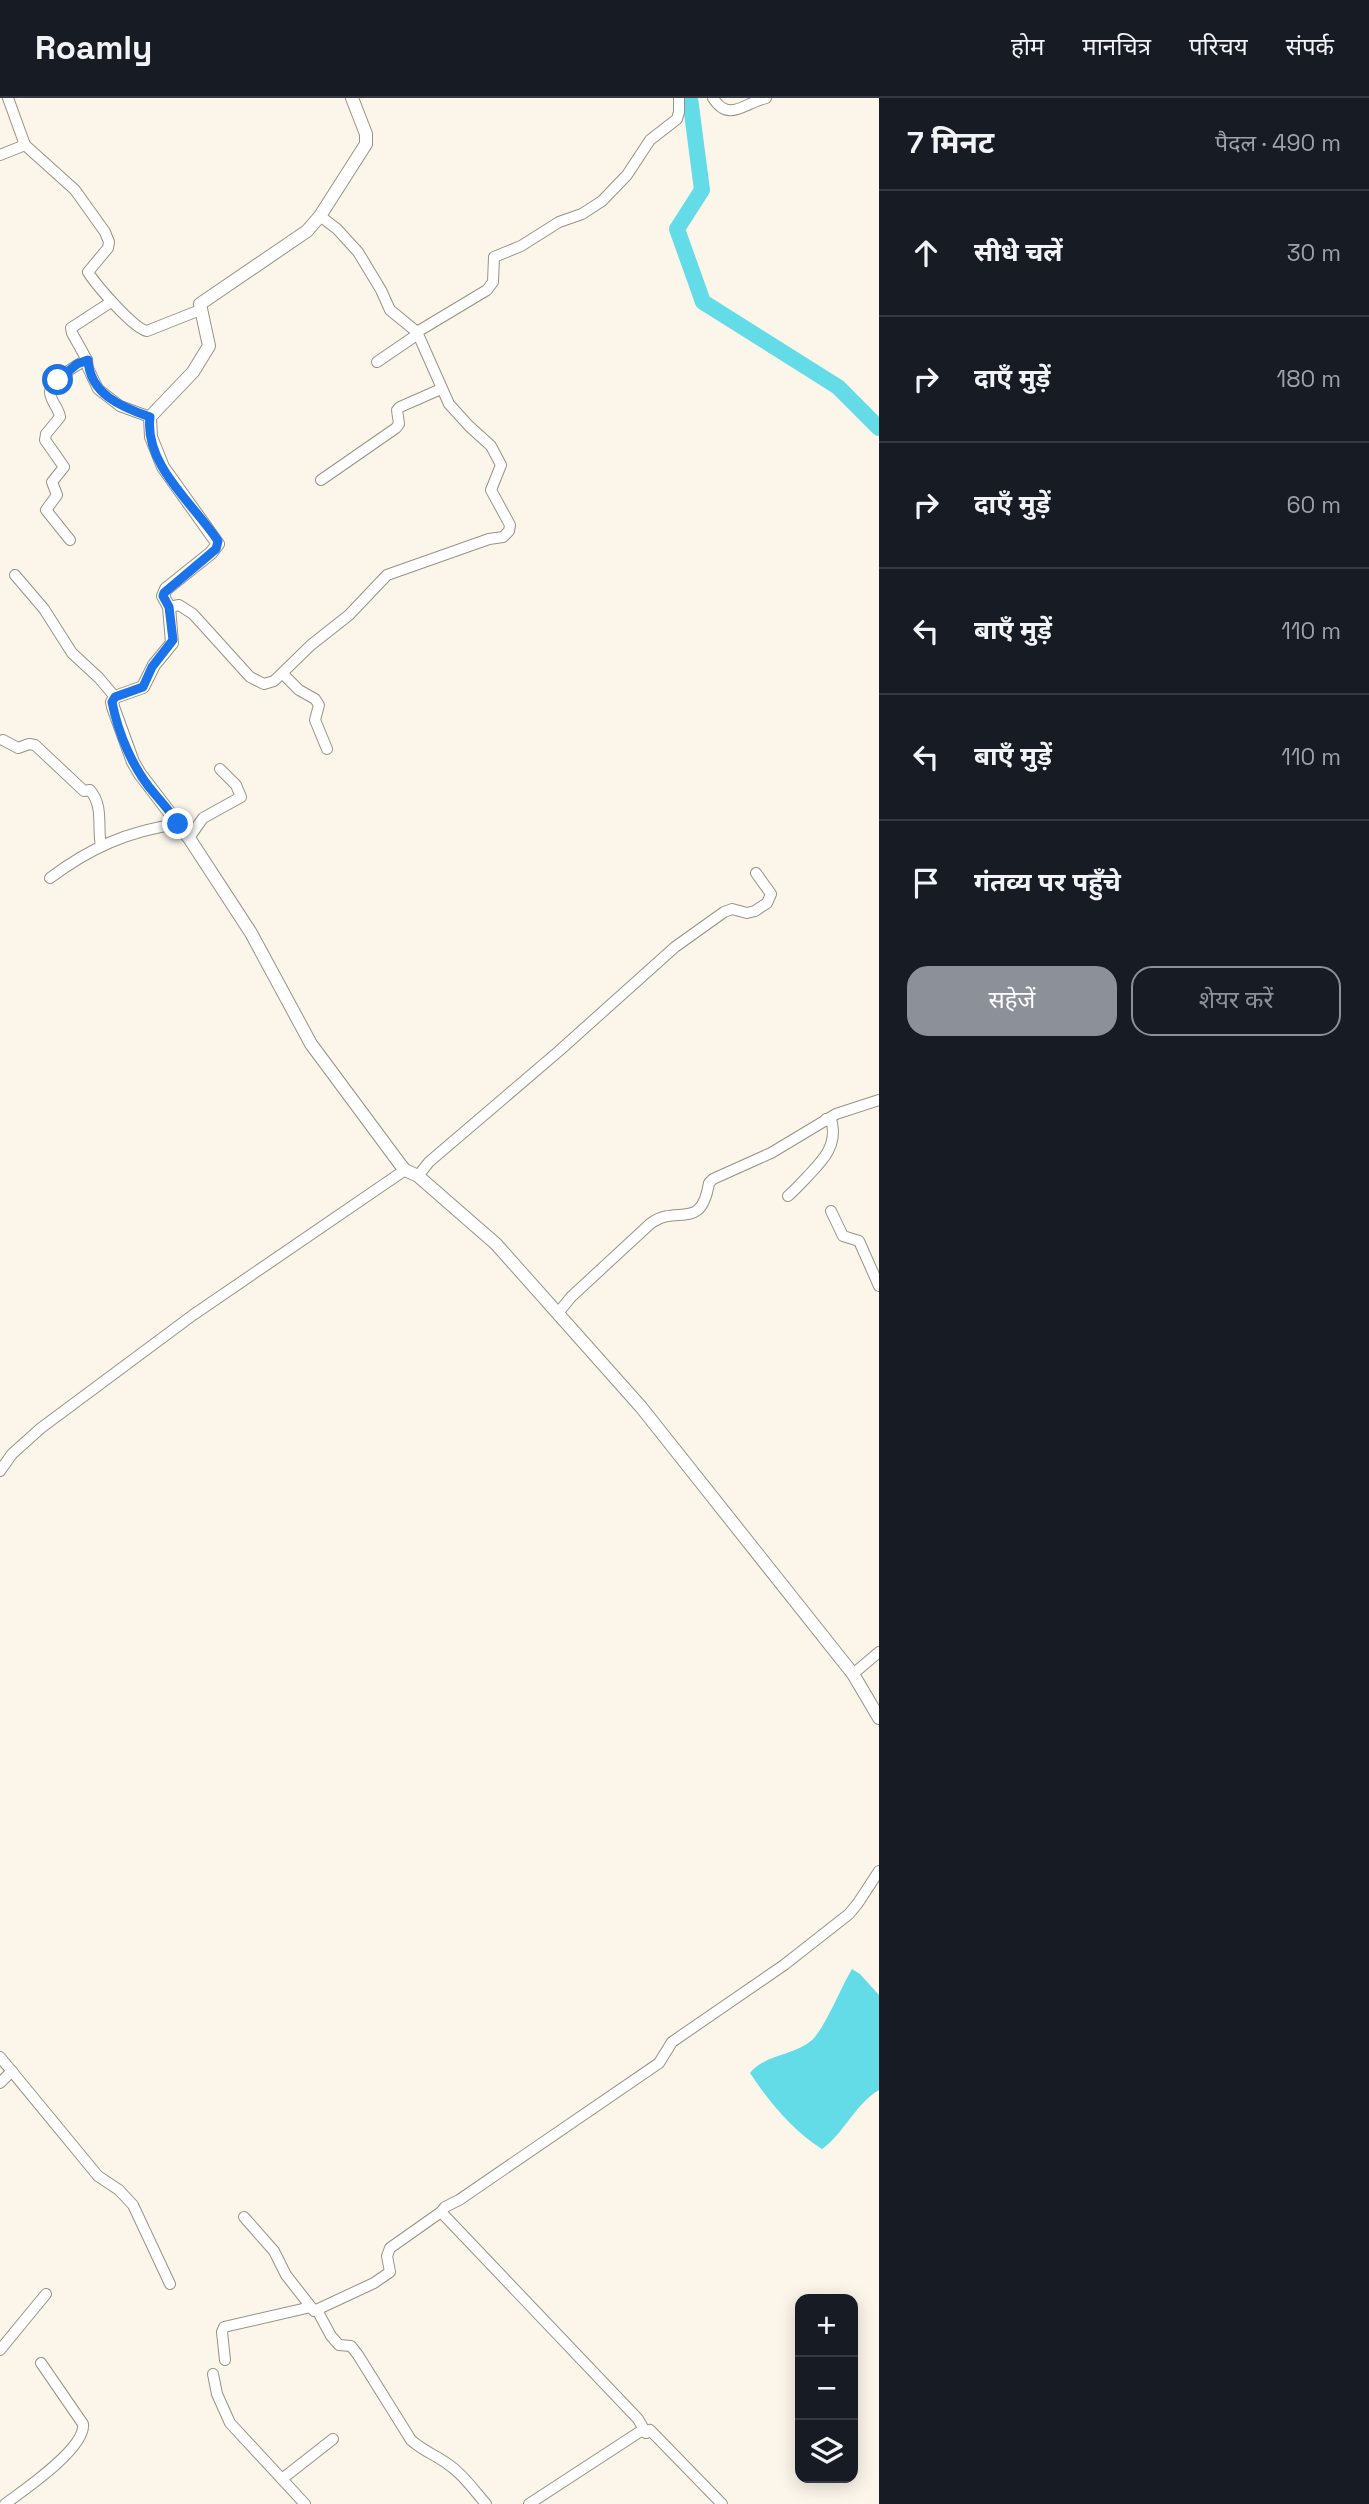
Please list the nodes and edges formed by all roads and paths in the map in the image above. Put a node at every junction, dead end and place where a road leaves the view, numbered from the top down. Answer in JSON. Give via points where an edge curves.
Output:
{"nodes":[{"id":1,"x":8,"y":98,"type":"edge"},
{"id":2,"x":352,"y":98,"type":"edge"},
{"id":3,"x":678,"y":98,"type":"edge"},
{"id":4,"x":713,"y":98,"type":"edge"},
{"id":5,"x":766,"y":98,"type":"edge"},
{"id":6,"x":25,"y":145,"type":"junction"},
{"id":7,"x":0,"y":155,"type":"edge"},
{"id":8,"x":320,"y":215,"type":"junction"},
{"id":9,"x":111,"y":302,"type":"junction"},
{"id":10,"x":200,"y":310,"type":"junction"},
{"id":11,"x":417,"y":333,"type":"junction"},
{"id":12,"x":88,"y":360,"type":"junction"},
{"id":13,"x":377,"y":362,"type":"dead end"},
{"id":14,"x":441,"y":389,"type":"junction"},
{"id":15,"x":150,"y":417,"type":"junction"},
{"id":16,"x":321,"y":480,"type":"dead end"},
{"id":17,"x":70,"y":540,"type":"dead end"},
{"id":18,"x":15,"y":575,"type":"dead end"},
{"id":19,"x":169,"y":607,"type":"junction"},
{"id":20,"x":283,"y":674,"type":"junction"},
{"id":21,"x":115,"y":697,"type":"junction"},
{"id":22,"x":3,"y":740,"type":"dead end"},
{"id":23,"x":327,"y":749,"type":"dead end"},
{"id":24,"x":220,"y":768,"type":"dead end"},
{"id":25,"x":178,"y":824,"type":"junction"},
{"id":26,"x":189,"y":838,"type":"junction"},
{"id":27,"x":101,"y":846,"type":"junction"},
{"id":28,"x":756,"y":873,"type":"dead end"},
{"id":29,"x":50,"y":878,"type":"dead end"},
{"id":30,"x":879,"y":1100,"type":"edge"},
{"id":31,"x":826,"y":1119,"type":"junction"},
{"id":32,"x":405,"y":1170,"type":"junction"},
{"id":33,"x":418,"y":1176,"type":"junction"},
{"id":34,"x":788,"y":1196,"type":"dead end"},
{"id":35,"x":831,"y":1211,"type":"dead end"},
{"id":36,"x":879,"y":1286,"type":"edge"},
{"id":37,"x":558,"y":1313,"type":"junction"},
{"id":38,"x":0,"y":1471,"type":"edge"},
{"id":39,"x":879,"y":1652,"type":"edge"},
{"id":40,"x":853,"y":1674,"type":"junction"},
{"id":41,"x":879,"y":1718,"type":"edge"},
{"id":42,"x":879,"y":1871,"type":"edge"},
{"id":43,"x":0,"y":2057,"type":"edge"},
{"id":44,"x":12,"y":2071,"type":"junction"},
{"id":45,"x":0,"y":2083,"type":"edge"},
{"id":46,"x":441,"y":2212,"type":"junction"},
{"id":47,"x":244,"y":2217,"type":"dead end"},
{"id":48,"x":170,"y":2284,"type":"dead end"},
{"id":49,"x":46,"y":2294,"type":"dead end"},
{"id":50,"x":314,"y":2308,"type":"junction"},
{"id":51,"x":0,"y":2350,"type":"edge"},
{"id":52,"x":225,"y":2360,"type":"dead end"},
{"id":53,"x":41,"y":2363,"type":"dead end"},
{"id":54,"x":213,"y":2374,"type":"dead end"},
{"id":55,"x":646,"y":2433,"type":"junction"},
{"id":56,"x":333,"y":2439,"type":"dead end"},
{"id":57,"x":282,"y":2479,"type":"junction"},
{"id":58,"x":5,"y":2504,"type":"edge"},
{"id":59,"x":305,"y":2504,"type":"edge"},
{"id":60,"x":486,"y":2504,"type":"edge"},
{"id":61,"x":529,"y":2504,"type":"edge"},
{"id":62,"x":722,"y":2504,"type":"edge"}],
"edges":[{"from":1,"to":6,"type":"street"},
{"from":2,"to":8,"type":"street","via":[[366,144]]},
{"from":3,"to":11,"type":"street","via":[[677,119],[650,140],[627,175],[602,201],[496,256],[487,290]]},
{"from":4,"to":5,"type":"street","via":[[720,108],[731,111]]},
{"from":6,"to":7,"type":"street"},
{"from":6,"to":9,"type":"street","via":[[75,190],[105,232],[108,248],[88,272]]},
{"from":8,"to":10,"type":"street","via":[[307,231],[203,301]]},
{"from":8,"to":11,"type":"street","via":[[358,252],[390,310]]},
{"from":9,"to":10,"type":"street","via":[[133,325],[147,331]]},
{"from":9,"to":12,"type":"street","via":[[71,328]]},
{"from":10,"to":15,"type":"street","via":[[209,346],[193,372]]},
{"from":11,"to":13,"type":"street"},
{"from":11,"to":14,"type":"street"},
{"from":12,"to":15,"type":"street","via":[[98,389],[120,406]]},
{"from":12,"to":17,"type":"street","via":[[51,387],[60,417],[45,440],[64,467],[52,482],[57,495],[46,510]]},
{"from":14,"to":16,"type":"street","via":[[400,407],[396,428]]},
{"from":14,"to":20,"type":"street","via":[[500,460],[491,490],[510,525],[508,533],[384,576],[364,601]]},
{"from":15,"to":19,"type":"street","via":[[151,437],[163,467],[218,544],[166,589],[163,596]]},
{"from":18,"to":21,"type":"street","via":[[72,653]]},
{"from":19,"to":20,"type":"street","via":[[179,606],[193,614],[254,680],[268,684]]},
{"from":19,"to":21,"type":"street","via":[[172,643],[143,687]]},
{"from":20,"to":23,"type":"street","via":[[319,705],[315,720]]},
{"from":21,"to":25,"type":"street","via":[[113,707],[133,762]]},
{"from":22,"to":27,"type":"street","via":[[18,748],[35,745],[84,791],[90,790],[99,804]]},
{"from":24,"to":26,"type":"street","via":[[241,797],[204,818]]},
{"from":25,"to":26,"type":"street"},
{"from":25,"to":27,"type":"street","via":[[148,828]]},
{"from":26,"to":32,"type":"street","via":[[251,933],[311,1044]]},
{"from":27,"to":29,"type":"street"},
{"from":28,"to":33,"type":"street","via":[[771,894],[763,906],[747,913],[724,912],[675,947]]},
{"from":30,"to":31,"type":"street"},
{"from":31,"to":34,"type":"street","via":[[834,1132],[831,1146],[817,1168]]},
{"from":31,"to":37,"type":"street","via":[[771,1153],[713,1179],[709,1196],[694,1212],[661,1217],[652,1223]]},
{"from":32,"to":33,"type":"street"},
{"from":32,"to":38,"type":"street","via":[[192,1315],[41,1428]]},
{"from":33,"to":37,"type":"street","via":[[496,1244]]},
{"from":35,"to":36,"type":"street","via":[[844,1237],[859,1241]]},
{"from":37,"to":40,"type":"street","via":[[641,1407]]},
{"from":39,"to":40,"type":"street"},
{"from":40,"to":41,"type":"street"},
{"from":42,"to":46,"type":"street","via":[[849,1914],[793,1959],[672,2042],[659,2063]]},
{"from":43,"to":44,"type":"street"},
{"from":44,"to":45,"type":"street"},
{"from":44,"to":48,"type":"street","via":[[98,2176],[133,2205]]},
{"from":46,"to":50,"type":"street","via":[[390,2248],[387,2275]]},
{"from":46,"to":55,"type":"street","via":[[638,2419]]},
{"from":47,"to":50,"type":"street"},
{"from":49,"to":51,"type":"street"},
{"from":50,"to":52,"type":"street","via":[[225,2326]]},
{"from":50,"to":60,"type":"street","via":[[339,2345],[351,2346],[358,2355],[411,2440],[456,2470]]},
{"from":53,"to":58,"type":"street","via":[[83,2430],[55,2465]]},
{"from":54,"to":57,"type":"street","via":[[225,2415]]},
{"from":55,"to":61,"type":"street","via":[[644,2429],[632,2435]]},
{"from":55,"to":62,"type":"street","via":[[650,2430]]},
{"from":56,"to":57,"type":"street"},
{"from":57,"to":59,"type":"street"}]}
